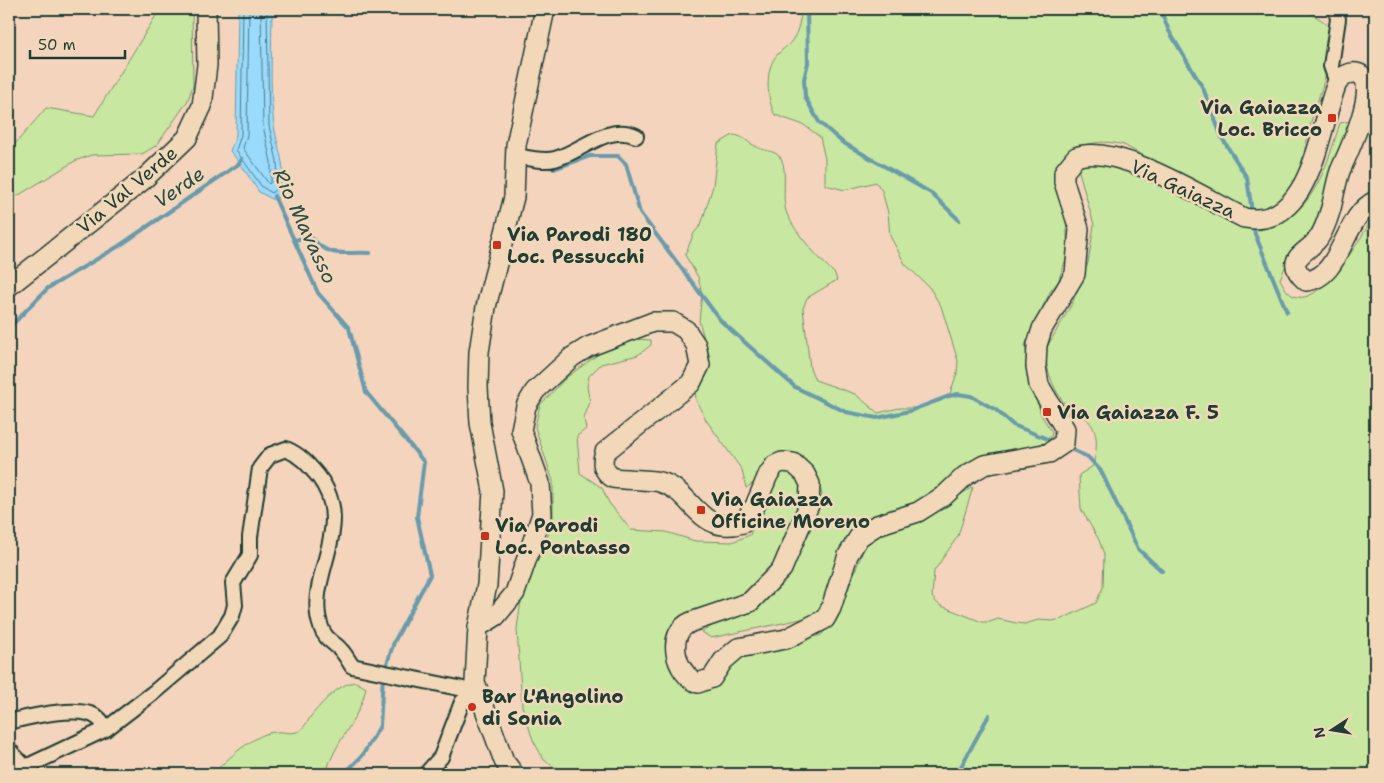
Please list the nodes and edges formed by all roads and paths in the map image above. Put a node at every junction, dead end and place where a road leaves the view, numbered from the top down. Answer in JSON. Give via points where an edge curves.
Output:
{"nodes":[{"id":1,"x":206,"y":9,"type":"edge"},
{"id":2,"x":545,"y":9,"type":"edge"},
{"id":3,"x":1336,"y":9,"type":"edge"},
{"id":4,"x":1337,"y":83,"type":"junction"},
{"id":5,"x":636,"y":136,"type":"dead end"},
{"id":6,"x":516,"y":156,"type":"junction"},
{"id":7,"x":1375,"y":201,"type":"edge"},
{"id":8,"x":9,"y":286,"type":"edge"},
{"id":9,"x":478,"y":627,"type":"junction"},
{"id":10,"x":478,"y":692,"type":"junction"},
{"id":11,"x":9,"y":722,"type":"edge"},
{"id":12,"x":106,"y":729,"type":"junction"},
{"id":13,"x":9,"y":750,"type":"edge"},
{"id":14,"x":25,"y":767,"type":"junction"},
{"id":15,"x":11,"y":774,"type":"edge"},
{"id":16,"x":426,"y":774,"type":"edge"},
{"id":17,"x":514,"y":774,"type":"edge"}],
"edges":[{"from":1,"to":8,"type":"main road","name":"Via Val Verde","via":[[207,65],[202,106],[187,138],[143,180]]},
{"from":2,"to":6,"type":"main road"},
{"from":3,"to":4,"type":"street","via":[[1338,19],[1331,66]]},
{"from":4,"to":7,"type":"main road","via":[[1349,73],[1359,73],[1371,83],[1374,100],[1340,172],[1328,218],[1317,240],[1300,254],[1296,262],[1298,274],[1306,281],[1316,280],[1324,274],[1360,212]]},
{"from":4,"to":9,"type":"main road","name":"Via Gaiazza","via":[[1300,192],[1287,207],[1256,220],[1244,218],[1143,166],[1089,154],[1076,157],[1067,166],[1064,182],[1079,229],[1075,274],[1042,328],[1036,366],[1039,384],[1065,429],[1064,443],[1049,453],[984,465],[918,512],[877,525],[859,537],[848,555],[825,619],[786,639],[738,648],[705,682],[698,684],[685,674],[677,658],[676,643],[683,626],[741,607],[757,596],[782,569],[811,494],[805,474],[793,463],[782,462],[768,474],[755,506],[743,523],[728,526],[707,521],[661,482],[613,478],[608,474],[603,458],[609,447],[690,382],[700,365],[696,345],[686,330],[664,321],[652,322],[588,347],[534,391],[526,406],[521,430],[540,483],[542,514],[516,593],[496,616]]},
{"from":5,"to":6,"type":"street","via":[[622,131],[605,135],[554,159]]},
{"from":6,"to":9,"type":"main road","via":[[514,197],[486,307],[479,352],[480,422],[493,492],[488,585]]},
{"from":9,"to":10,"type":"main road"},
{"from":10,"to":12,"type":"street","via":[[352,666],[340,648],[328,639],[321,627],[319,613],[333,517],[328,489],[297,454],[286,449],[270,455],[260,468],[250,555],[233,583],[234,610],[220,636]]},
{"from":10,"to":16,"type":"street","via":[[462,702],[441,756]]},
{"from":10,"to":17,"type":"main road","via":[[504,761]]},
{"from":11,"to":12,"type":"street","via":[[80,711],[99,718]]},
{"from":12,"to":14,"type":"street"},
{"from":13,"to":14,"type":"street"},
{"from":14,"to":15,"type":"street"}]}
